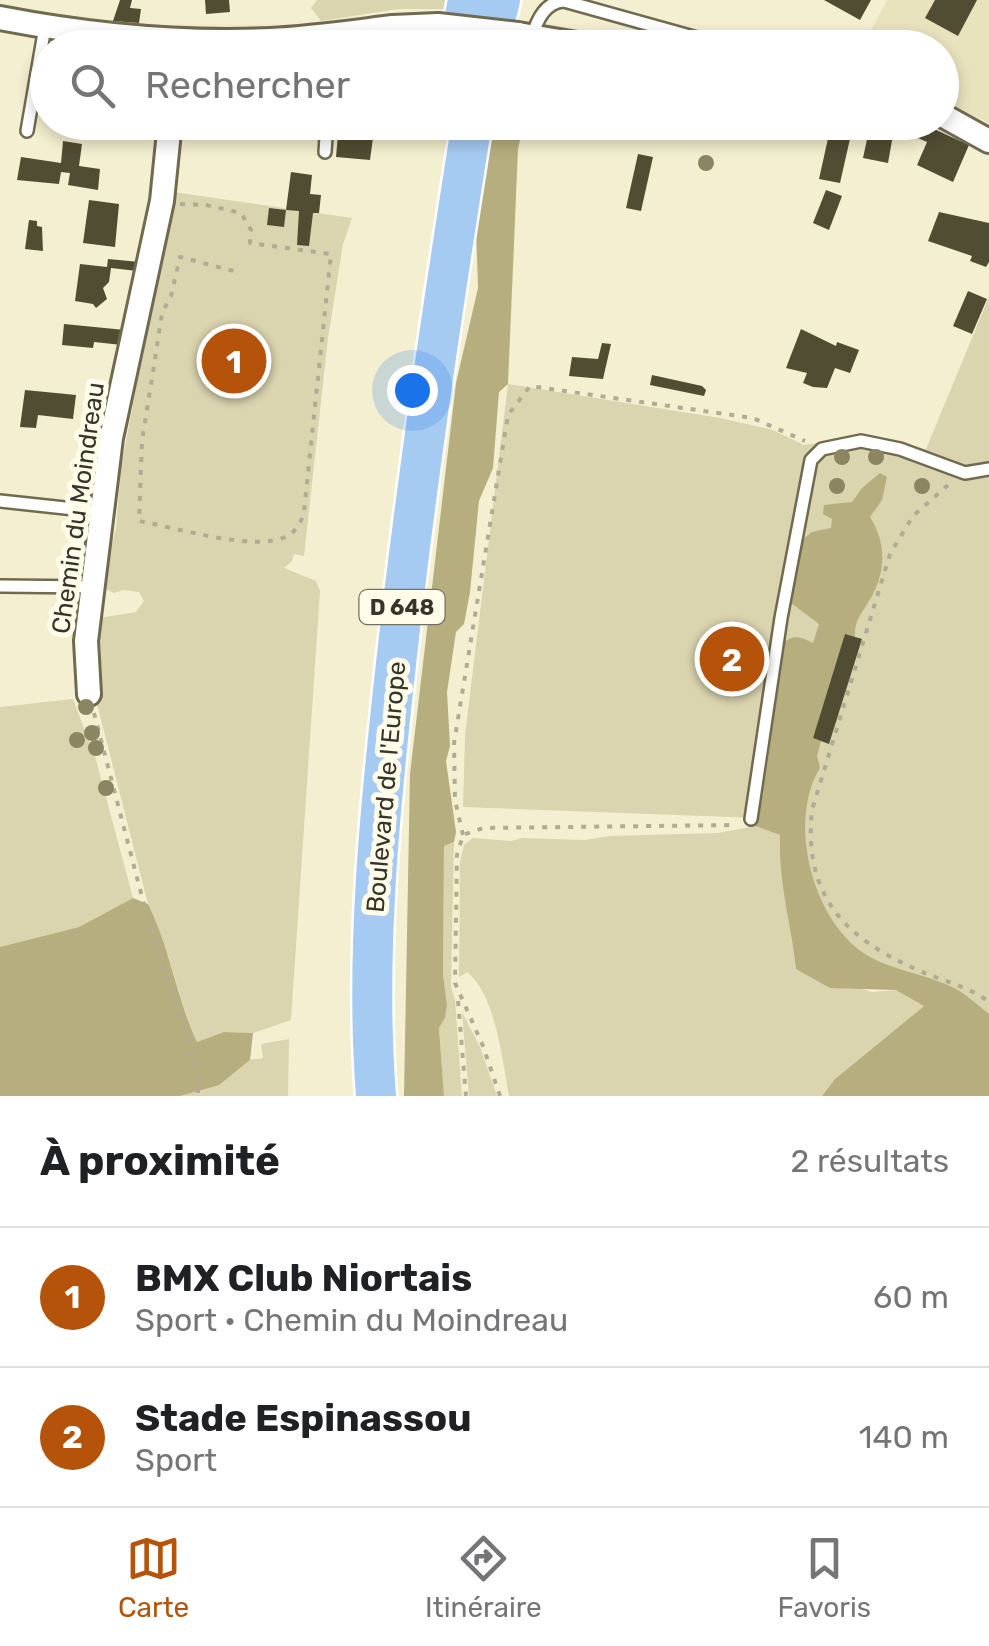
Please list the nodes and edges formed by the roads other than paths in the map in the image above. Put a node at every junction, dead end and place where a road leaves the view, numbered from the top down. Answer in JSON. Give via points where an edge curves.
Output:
{"nodes":[{"id":1,"x":466,"y":0,"type":"edge"},
{"id":2,"x":0,"y":18,"type":"edge"},
{"id":3,"x":45,"y":27,"type":"junction"},
{"id":4,"x":503,"y":28,"type":"edge"},
{"id":5,"x":44,"y":30,"type":"edge"},
{"id":6,"x":72,"y":30,"type":"edge"},
{"id":7,"x":380,"y":30,"type":"edge"},
{"id":8,"x":461,"y":30,"type":"edge"},
{"id":9,"x":668,"y":30,"type":"edge"},
{"id":10,"x":30,"y":114,"type":"edge"},
{"id":11,"x":959,"y":124,"type":"edge"},
{"id":12,"x":27,"y":131,"type":"dead end"},
{"id":13,"x":168,"y":140,"type":"edge"},
{"id":14,"x":326,"y":140,"type":"edge"},
{"id":15,"x":442,"y":140,"type":"edge"},
{"id":16,"x":469,"y":140,"type":"edge"},
{"id":17,"x":989,"y":141,"type":"edge"},
{"id":18,"x":325,"y":152,"type":"dead end"},
{"id":19,"x":989,"y":469,"type":"edge"},
{"id":20,"x":0,"y":501,"type":"edge"},
{"id":21,"x":102,"y":512,"type":"junction"},
{"id":22,"x":0,"y":586,"type":"edge"},
{"id":23,"x":92,"y":587,"type":"junction"},
{"id":24,"x":90,"y":694,"type":"road end"},
{"id":25,"x":750,"y":819,"type":"road end"},
{"id":26,"x":350,"y":1096,"type":"edge"},
{"id":27,"x":376,"y":1096,"type":"edge"}],
"edges":[{"from":1,"to":8,"type":"highway"},
{"from":2,"to":3,"type":"street"},
{"from":3,"to":5,"type":"lane"},
{"from":3,"to":6,"type":"street"},
{"from":4,"to":7,"type":"street","bridge":true},
{"from":4,"to":9,"type":"lane","via":[[538,18],[564,1]]},
{"from":10,"to":12,"type":"lane"},
{"from":11,"to":17,"type":"street"},
{"from":13,"to":21,"type":"street","name":"Chemin du Moindreau"},
{"from":14,"to":18,"type":"lane"},
{"from":15,"to":26,"type":"highway","name":"Boulevard de l'Europe","number":"D 648","via":[[390,491],[358,782],[348,960]]},
{"from":16,"to":27,"type":"highway","name":"Boulevard de l'Europe","number":"D 648","via":[[425,422],[390,720],[374,936]]},
{"from":19,"to":25,"type":"lane","via":[[964,473],[874,442],[822,449],[811,460]]},
{"from":20,"to":21,"type":"lane"},
{"from":21,"to":23,"type":"street","name":"Chemin du Moindreau"},
{"from":22,"to":23,"type":"lane"},
{"from":23,"to":24,"type":"street","name":"Chemin du Moindreau","via":[[86,640]]}]}
